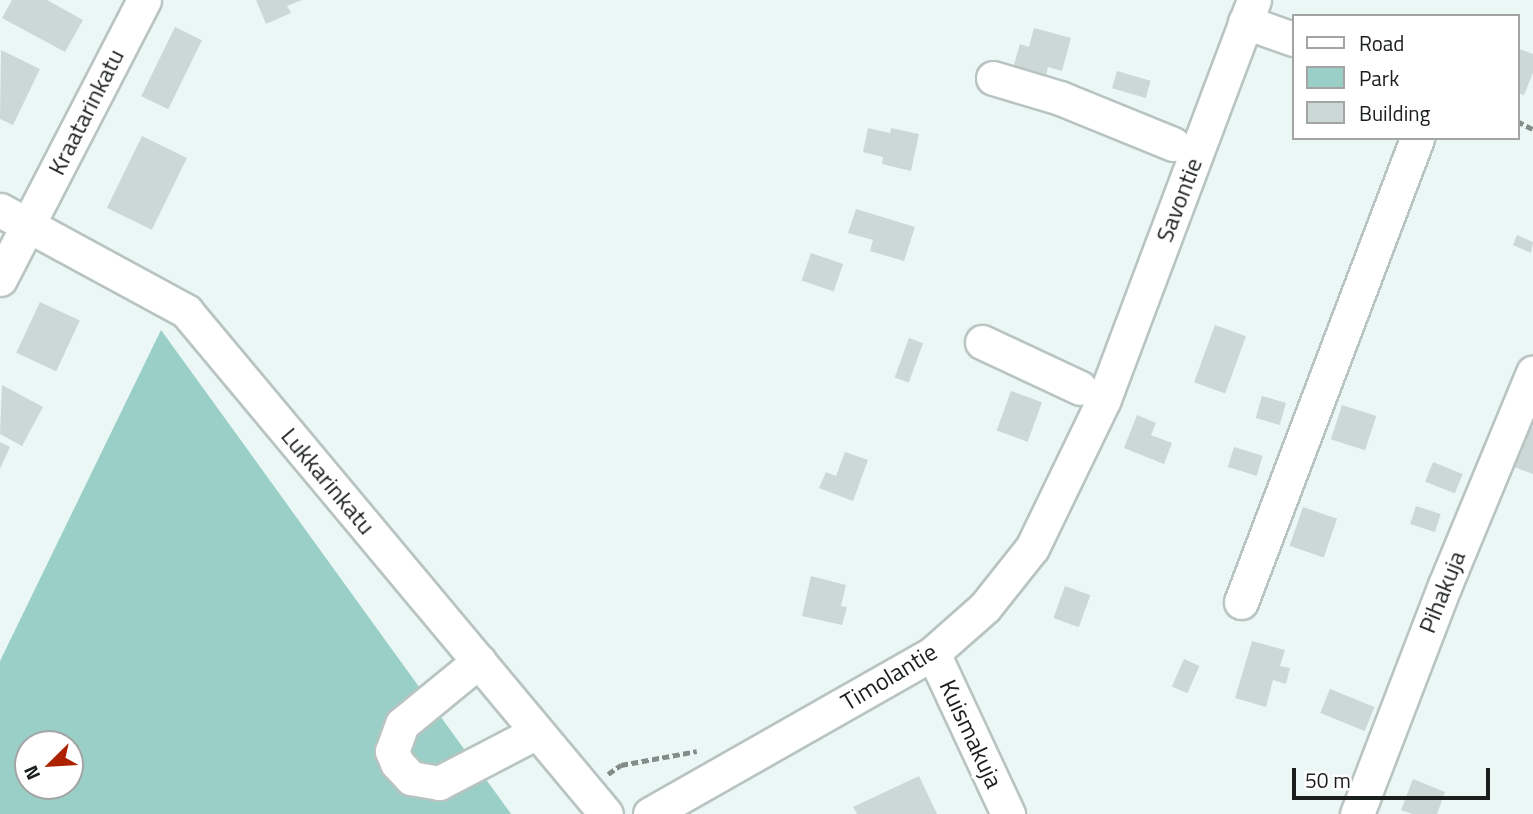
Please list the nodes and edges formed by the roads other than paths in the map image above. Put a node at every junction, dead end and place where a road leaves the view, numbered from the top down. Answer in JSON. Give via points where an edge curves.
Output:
{"nodes":[{"id":1,"x":144,"y":0,"type":"edge"},
{"id":2,"x":1250,"y":11,"type":"edge"},
{"id":3,"x":1292,"y":38,"type":"edge"},
{"id":4,"x":993,"y":78,"type":"dead end"},
{"id":5,"x":1416,"y":140,"type":"edge"},
{"id":6,"x":1173,"y":144,"type":"dead end"},
{"id":7,"x":14,"y":216,"type":"edge"},
{"id":8,"x":0,"y":279,"type":"edge"},
{"id":9,"x":982,"y":342,"type":"dead end"},
{"id":10,"x":1533,"y":373,"type":"edge"},
{"id":11,"x":1092,"y":393,"type":"junction"},
{"id":12,"x":1241,"y":601,"type":"dead end"},
{"id":13,"x":933,"y":653,"type":"junction"},
{"id":14,"x":479,"y":662,"type":"junction"},
{"id":15,"x":537,"y":732,"type":"junction"},
{"id":16,"x":596,"y":802,"type":"edge"},
{"id":17,"x":650,"y":814,"type":"edge"},
{"id":18,"x":1008,"y":814,"type":"edge"},
{"id":19,"x":1357,"y":814,"type":"edge"}],
"edges":[{"from":1,"to":7,"type":"street","name":"Kraatarinkatu"},
{"from":2,"to":3,"type":"street"},
{"from":2,"to":11,"type":"street","name":"Savontie"},
{"from":4,"to":6,"type":"street","via":[[1060,98]]},
{"from":5,"to":12,"type":"street"},
{"from":7,"to":8,"type":"street","name":"Kraatarinkatu"},
{"from":7,"to":14,"type":"street","name":"Lukkarinkatu","via":[[186,311]]},
{"from":9,"to":11,"type":"street"},
{"from":10,"to":19,"type":"street","name":"Pihakuja","via":[[1445,584]]},
{"from":11,"to":13,"type":"street","name":"Timolantie","via":[[1032,548],[985,607]]},
{"from":13,"to":17,"type":"street","name":"Timolantie"},
{"from":13,"to":18,"type":"street","name":"Kuismakuja"},
{"from":14,"to":15,"type":"street","name":"Lukkarinkatu"},
{"from":14,"to":15,"type":"street","via":[[402,724],[392,751],[397,763],[411,778],[439,783]]},
{"from":15,"to":16,"type":"street","name":"Lukkarinkatu"}]}
